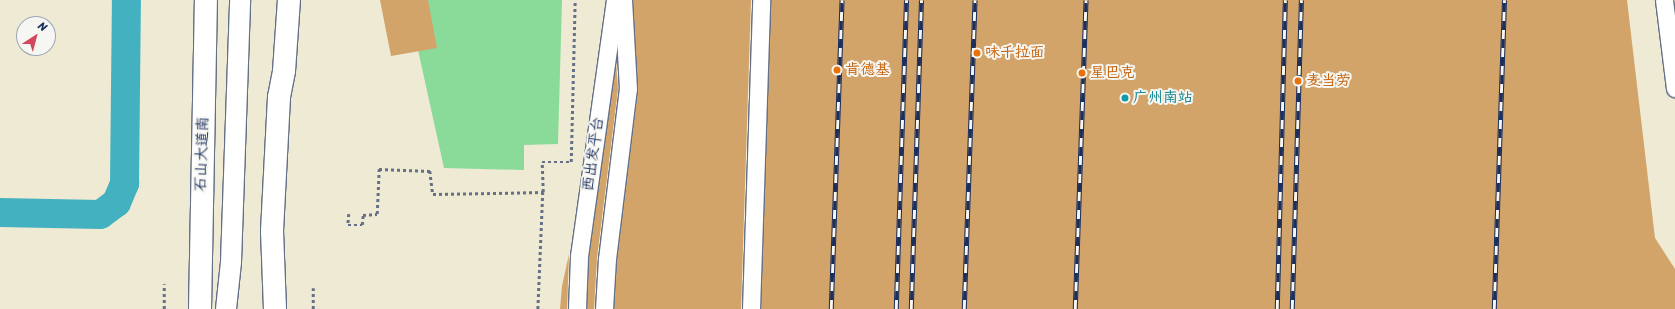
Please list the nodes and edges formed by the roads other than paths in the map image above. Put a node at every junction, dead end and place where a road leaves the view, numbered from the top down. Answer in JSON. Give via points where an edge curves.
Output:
{"nodes":[{"id":1,"x":206,"y":0,"type":"edge"},
{"id":2,"x":240,"y":0,"type":"edge"},
{"id":3,"x":289,"y":0,"type":"edge"},
{"id":4,"x":615,"y":0,"type":"edge"},
{"id":5,"x":623,"y":0,"type":"edge"},
{"id":6,"x":761,"y":0,"type":"edge"},
{"id":7,"x":1664,"y":0,"type":"edge"},
{"id":8,"x":1675,"y":88,"type":"edge"},
{"id":9,"x":272,"y":231,"type":"junction"},
{"id":10,"x":200,"y":309,"type":"edge"},
{"id":11,"x":226,"y":309,"type":"edge"},
{"id":12,"x":259,"y":309,"type":"edge"},
{"id":13,"x":275,"y":309,"type":"edge"},
{"id":14,"x":577,"y":309,"type":"edge"},
{"id":15,"x":604,"y":309,"type":"edge"},
{"id":16,"x":751,"y":309,"type":"edge"}],
"edges":[{"from":1,"to":10,"type":"main road","name":"石山大道南"},
{"from":2,"to":11,"type":"main road","via":[[231,262]]},
{"from":3,"to":9,"type":"main road","via":[[284,71],[279,96]]},
{"from":4,"to":14,"type":"street","name":"西出发平台","via":[[579,256]]},
{"from":5,"to":15,"type":"street","name":"西出发平台","via":[[628,89],[607,259]]},
{"from":6,"to":16,"type":"street"},
{"from":7,"to":8,"type":"street"},
{"from":9,"to":12,"type":"main road"},
{"from":9,"to":13,"type":"main road"}]}
